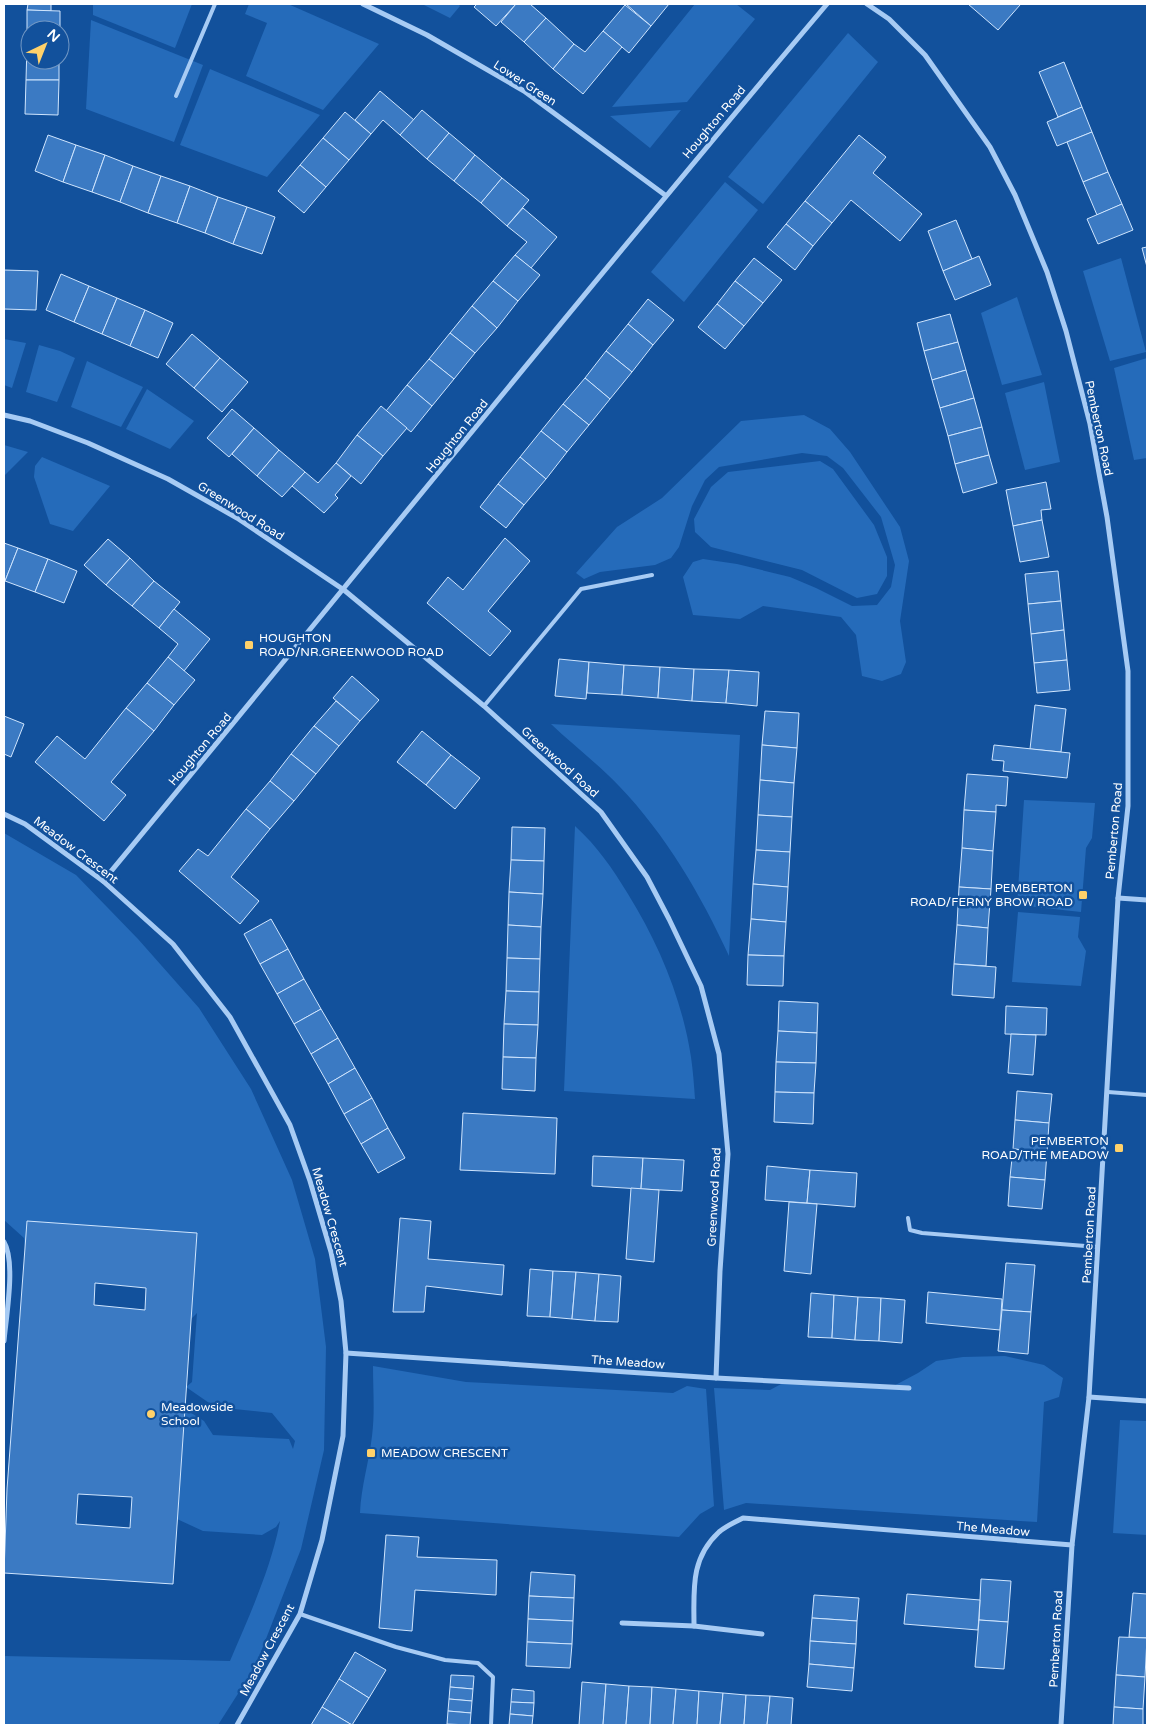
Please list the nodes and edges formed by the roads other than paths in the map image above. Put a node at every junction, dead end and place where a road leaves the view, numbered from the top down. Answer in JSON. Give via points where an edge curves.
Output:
{"nodes":[{"id":1,"x":215,"y":4,"type":"edge"},
{"id":2,"x":363,"y":4,"type":"edge"},
{"id":3,"x":827,"y":4,"type":"edge"},
{"id":4,"x":867,"y":4,"type":"edge"},
{"id":5,"x":176,"y":96,"type":"dead end"},
{"id":6,"x":665,"y":195,"type":"junction"},
{"id":7,"x":4,"y":415,"type":"edge"},
{"id":8,"x":652,"y":574,"type":"dead end"},
{"id":9,"x":344,"y":590,"type":"junction"},
{"id":10,"x":484,"y":706,"type":"junction"},
{"id":11,"x":4,"y":814,"type":"edge"},
{"id":12,"x":103,"y":881,"type":"junction"},
{"id":13,"x":1118,"y":898,"type":"junction"},
{"id":14,"x":1147,"y":900,"type":"edge"},
{"id":15,"x":1108,"y":1092,"type":"junction"},
{"id":16,"x":1147,"y":1095,"type":"edge"},
{"id":17,"x":908,"y":1218,"type":"dead end"},
{"id":18,"x":4,"y":1242,"type":"edge"},
{"id":19,"x":1098,"y":1247,"type":"junction"},
{"id":20,"x":4,"y":1341,"type":"edge"},
{"id":21,"x":346,"y":1353,"type":"junction"},
{"id":22,"x":716,"y":1378,"type":"junction"},
{"id":23,"x":909,"y":1388,"type":"dead end"},
{"id":24,"x":1089,"y":1397,"type":"junction"},
{"id":25,"x":1147,"y":1401,"type":"edge"},
{"id":26,"x":1072,"y":1545,"type":"junction"},
{"id":27,"x":300,"y":1614,"type":"junction"},
{"id":28,"x":622,"y":1623,"type":"dead end"},
{"id":29,"x":694,"y":1626,"type":"junction"},
{"id":30,"x":762,"y":1634,"type":"dead end"},
{"id":31,"x":237,"y":1725,"type":"edge"},
{"id":32,"x":491,"y":1725,"type":"edge"},
{"id":33,"x":1061,"y":1725,"type":"edge"}],
"edges":[{"from":1,"to":5,"type":"lane"},
{"from":2,"to":6,"type":"street","name":"Lower Green","via":[[427,35],[524,91]]},
{"from":3,"to":6,"type":"street","name":"Houghton Road"},
{"from":4,"to":13,"type":"street","name":"Pemberton Road","via":[[889,19],[925,55],[990,147],[1015,194],[1066,331],[1090,424],[1106,508],[1128,671],[1128,806]]},
{"from":6,"to":9,"type":"street","name":"Houghton Road"},
{"from":7,"to":9,"type":"street","name":"Greenwood Road","via":[[30,421],[88,443],[168,479],[236,518]]},
{"from":8,"to":10,"type":"lane","via":[[581,590]]},
{"from":9,"to":10,"type":"street","name":"Greenwood Road"},
{"from":9,"to":12,"type":"street","name":"Houghton Road"},
{"from":10,"to":22,"type":"street","name":"Greenwood Road","via":[[601,812],[647,877],[701,986],[720,1054],[728,1154]]},
{"from":11,"to":12,"type":"street","name":"Meadow Crescent","via":[[25,824]]},
{"from":12,"to":21,"type":"street","name":"Meadow Crescent","via":[[173,944],[230,1017],[290,1125],[331,1252],[341,1301]]},
{"from":13,"to":14,"type":"street"},
{"from":13,"to":15,"type":"street","name":"Pemberton Road"},
{"from":15,"to":16,"type":"lane"},
{"from":15,"to":19,"type":"street","name":"Pemberton Road"},
{"from":17,"to":19,"type":"lane","via":[[910,1230],[922,1233]]},
{"from":18,"to":20,"type":"street","via":[[9,1250],[10,1267]]},
{"from":19,"to":24,"type":"street","name":"Pemberton Road"},
{"from":21,"to":22,"type":"street","name":"The Meadow"},
{"from":21,"to":27,"type":"street","name":"Meadow Crescent","via":[[343,1436],[322,1540]]},
{"from":22,"to":23,"type":"street","name":"The Meadow"},
{"from":24,"to":25,"type":"street"},
{"from":24,"to":26,"type":"street","name":"Pemberton Road"},
{"from":26,"to":29,"type":"street","name":"The Meadow","via":[[743,1518],[720,1531],[699,1558],[694,1577]]},
{"from":26,"to":33,"type":"street","name":"Pemberton Road"},
{"from":27,"to":31,"type":"street","name":"Meadow Crescent"},
{"from":27,"to":32,"type":"lane","via":[[396,1647],[444,1660],[478,1663],[494,1677]]},
{"from":28,"to":29,"type":"street"},
{"from":29,"to":30,"type":"street"}]}
